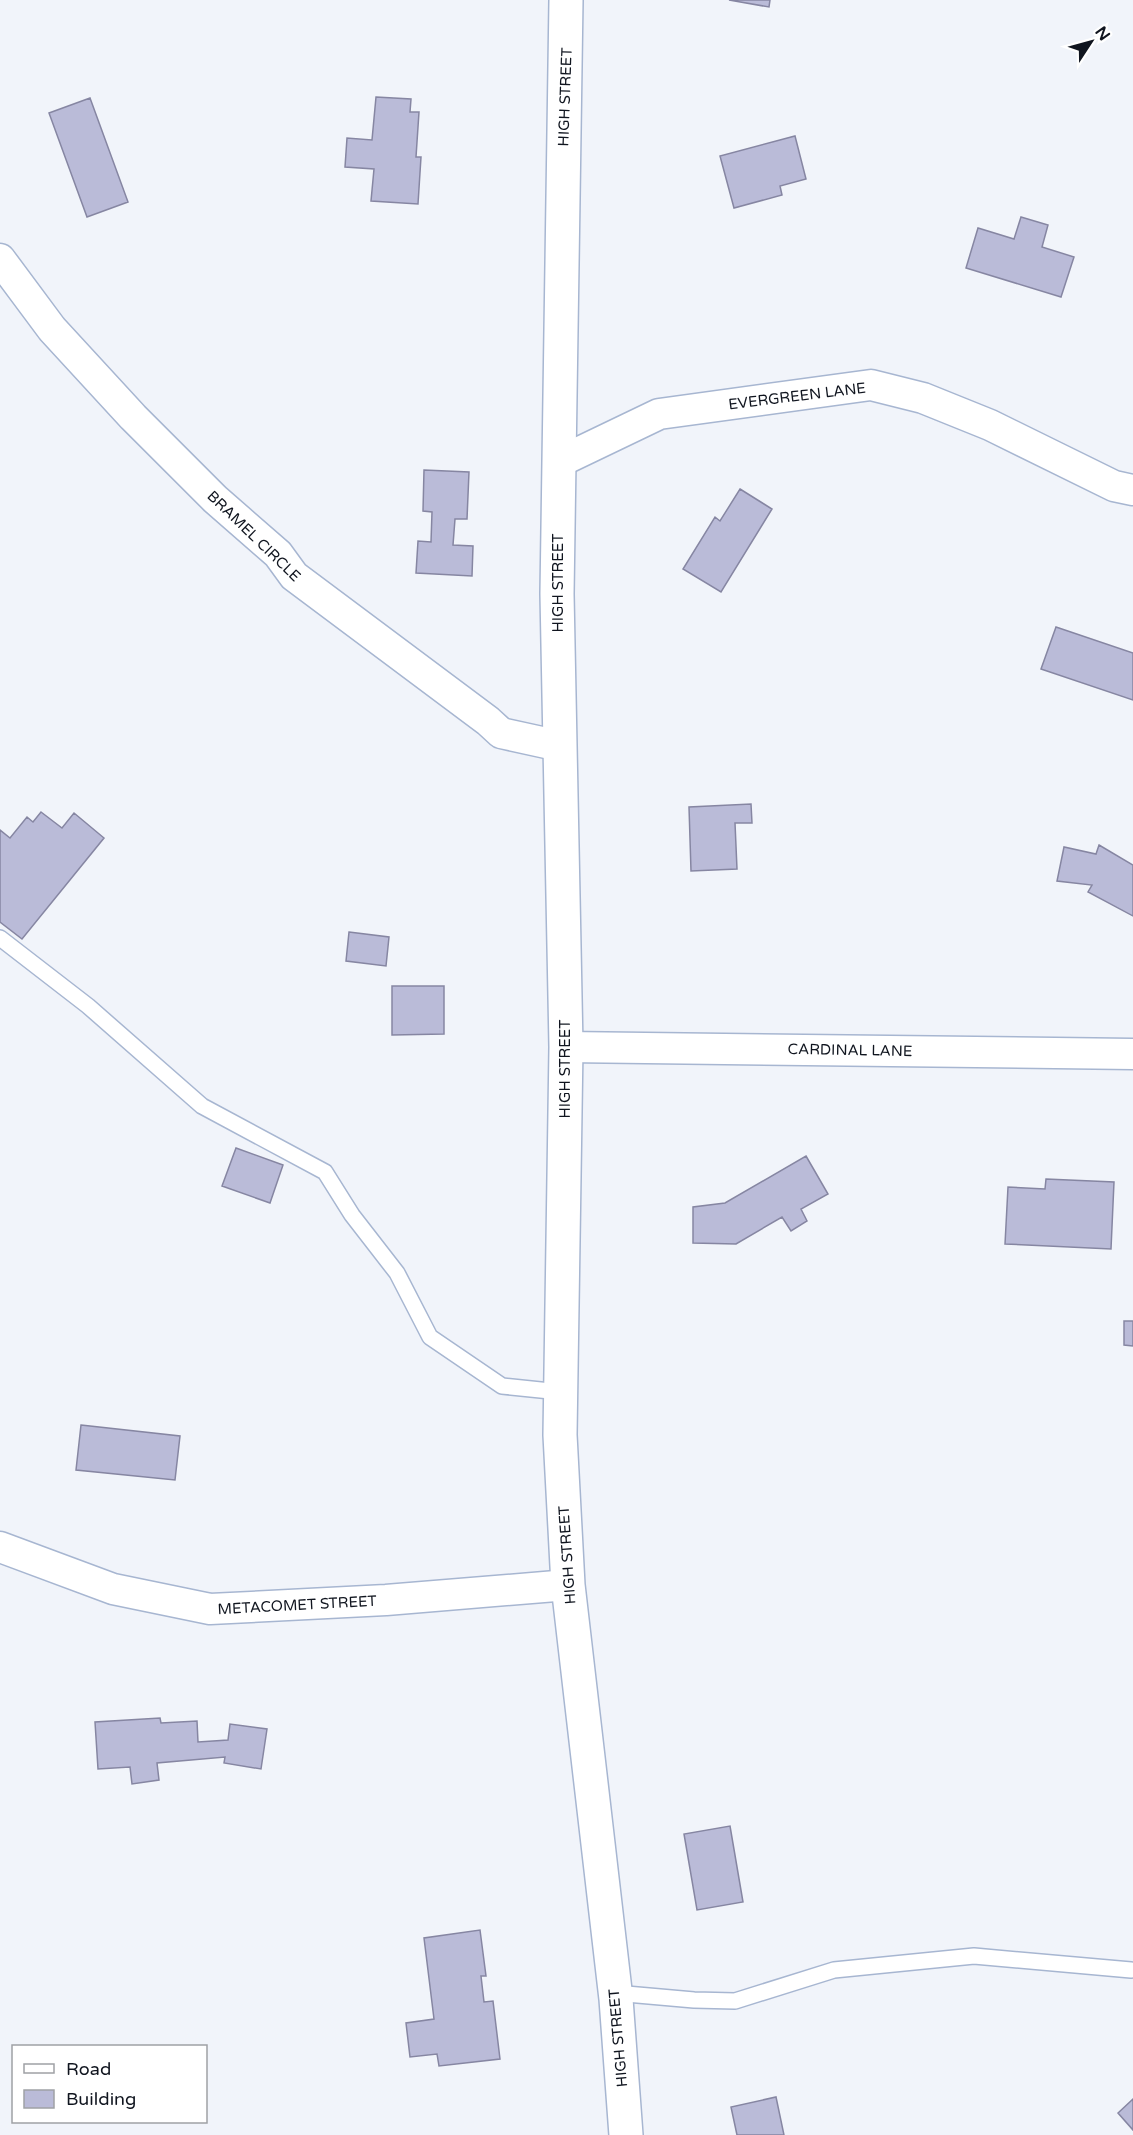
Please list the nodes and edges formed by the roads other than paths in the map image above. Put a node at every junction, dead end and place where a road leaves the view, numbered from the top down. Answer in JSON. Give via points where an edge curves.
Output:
{"nodes":[{"id":1,"x":566,"y":0,"type":"edge"},
{"id":2,"x":0,"y":259,"type":"edge"},
{"id":3,"x":559,"y":462,"type":"junction"},
{"id":4,"x":1133,"y":490,"type":"edge"},
{"id":5,"x":560,"y":747,"type":"junction"},
{"id":6,"x":0,"y":938,"type":"edge"},
{"id":7,"x":567,"y":1047,"type":"junction"},
{"id":8,"x":1133,"y":1053,"type":"edge"},
{"id":9,"x":560,"y":1392,"type":"junction"},
{"id":10,"x":0,"y":1546,"type":"edge"},
{"id":11,"x":568,"y":1586,"type":"junction"},
{"id":12,"x":1131,"y":1970,"type":"dead end"},
{"id":13,"x":615,"y":1993,"type":"junction"},
{"id":14,"x":626,"y":2135,"type":"edge"}],
"edges":[{"from":1,"to":3,"type":"street","name":"HIGH STREET"},
{"from":2,"to":5,"type":"street","name":"BRAMEL CIRCLE","via":[[52,329],[133,417],[278,554],[294,576],[501,733]]},
{"from":3,"to":4,"type":"street","name":"EVERGREEN LANE","via":[[659,414],[871,385],[923,398],[990,425],[1114,486]]},
{"from":3,"to":5,"type":"street","name":"HIGH STREET"},
{"from":5,"to":7,"type":"street","name":"HIGH STREET"},
{"from":6,"to":9,"type":"lane","via":[[88,1006],[202,1106],[326,1172],[352,1215],[397,1273],[430,1336],[502,1386]]},
{"from":7,"to":8,"type":"street","name":"CARDINAL LANE"},
{"from":7,"to":9,"type":"street","name":"HIGH STREET"},
{"from":9,"to":11,"type":"street","name":"HIGH STREET"},
{"from":10,"to":11,"type":"street","name":"METACOMET STREET","via":[[112,1589],[210,1609]]},
{"from":11,"to":13,"type":"street","name":"HIGH STREET"},
{"from":12,"to":13,"type":"lane","via":[[975,1956],[834,1970],[735,2001]]},
{"from":13,"to":14,"type":"street","name":"HIGH STREET"}]}
